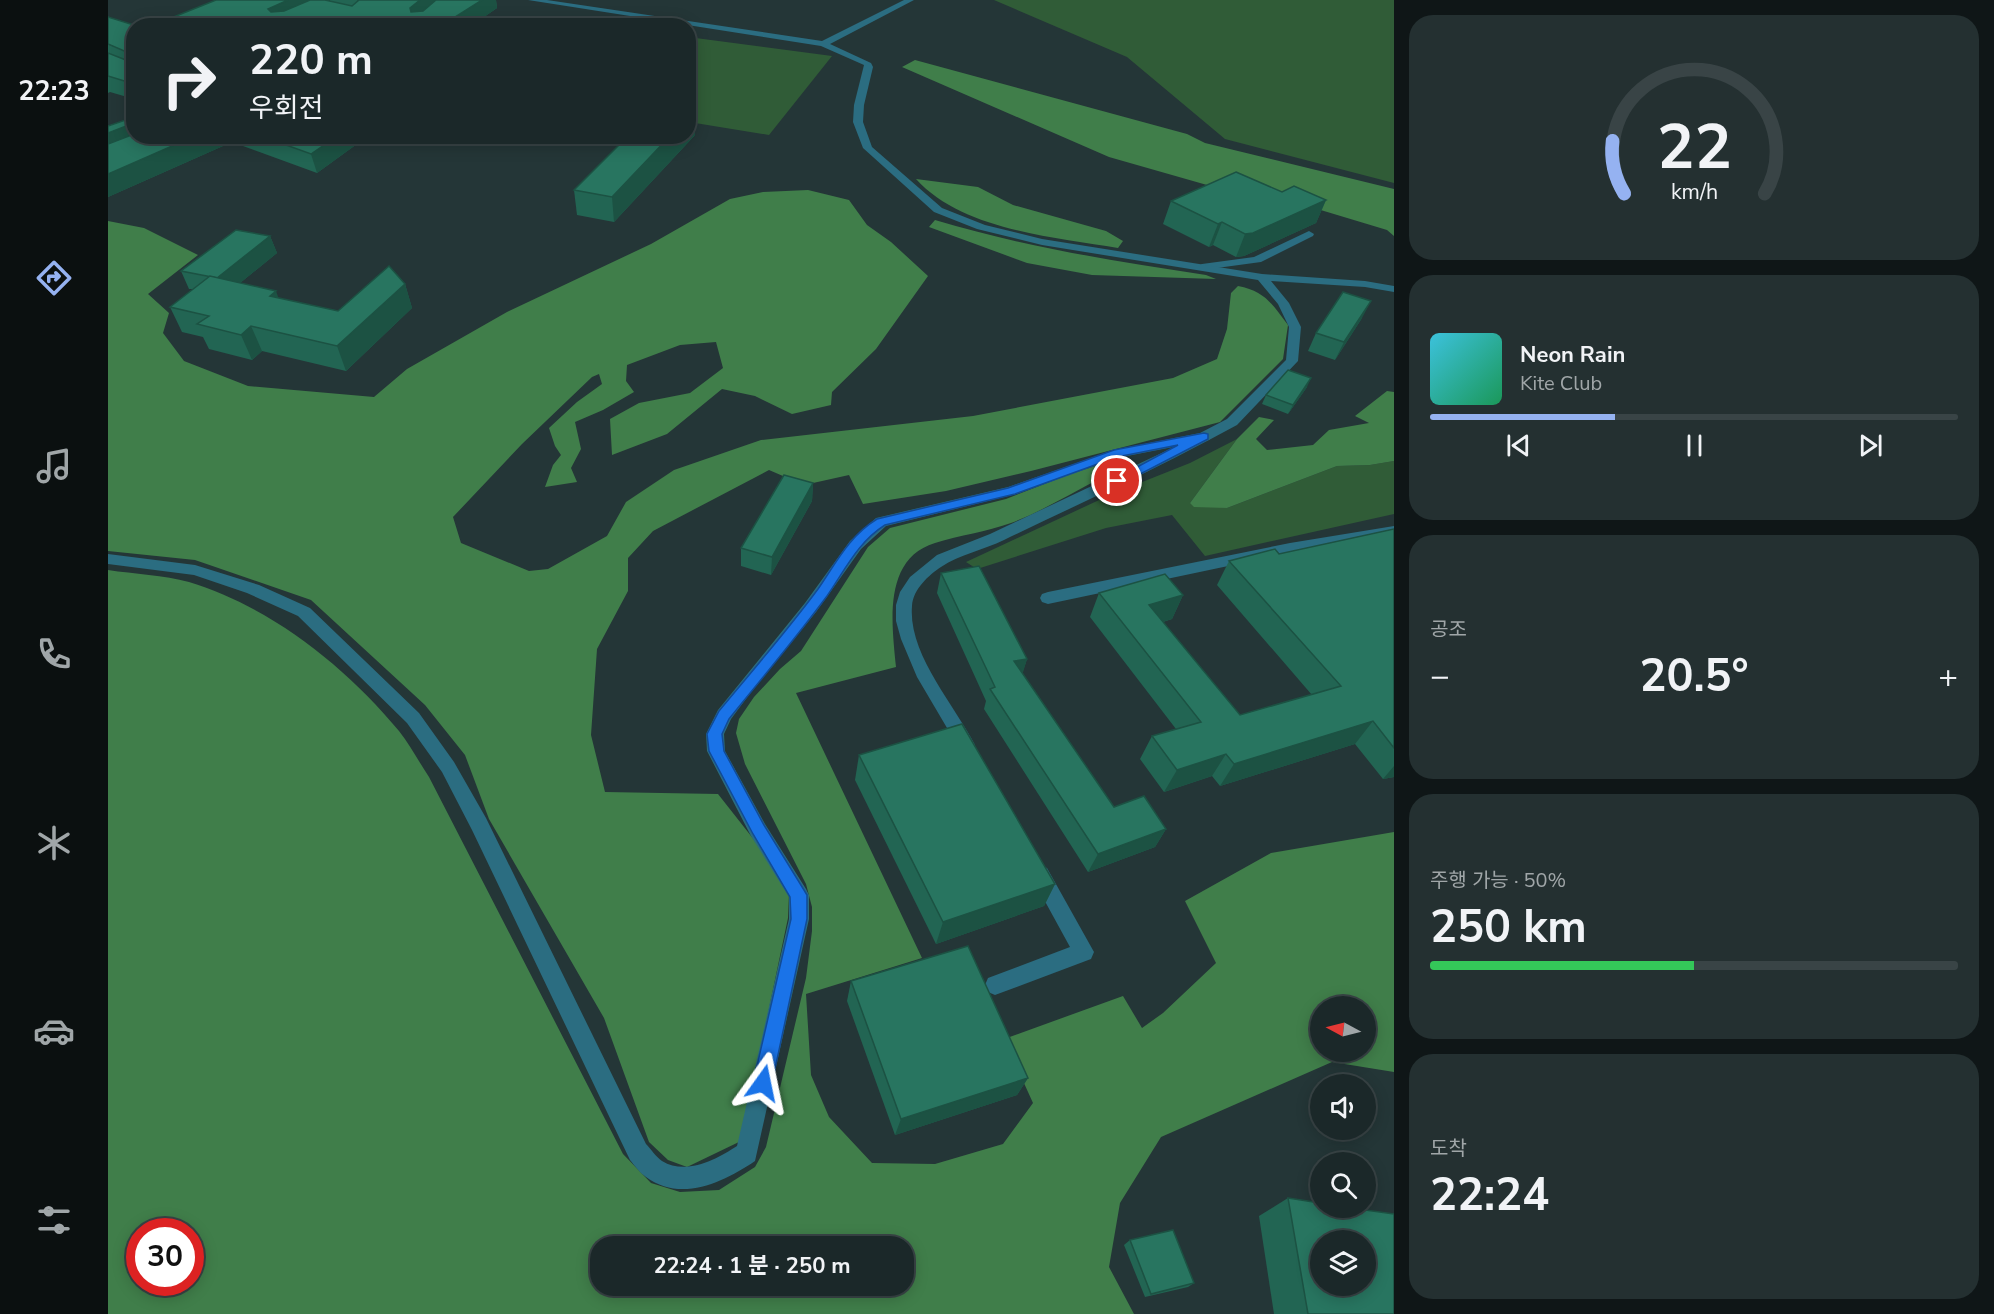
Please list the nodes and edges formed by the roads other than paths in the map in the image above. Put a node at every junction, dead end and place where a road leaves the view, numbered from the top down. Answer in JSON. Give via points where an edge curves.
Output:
{"nodes":[{"id":1,"x":532,"y":0,"type":"edge"},
{"id":2,"x":909,"y":0,"type":"edge"},
{"id":3,"x":651,"y":18,"type":"edge"},
{"id":4,"x":696,"y":25,"type":"edge"},
{"id":5,"x":823,"y":44,"type":"junction"},
{"id":6,"x":1309,"y":234,"type":"dead end"},
{"id":7,"x":1202,"y":267,"type":"junction"},
{"id":8,"x":1262,"y":277,"type":"junction"},
{"id":9,"x":1394,"y":289,"type":"edge"},
{"id":10,"x":1204,"y":437,"type":"junction"},
{"id":11,"x":1394,"y":531,"type":"edge"},
{"id":12,"x":108,"y":559,"type":"edge"},
{"id":13,"x":1048,"y":598,"type":"dead end"},
{"id":14,"x":974,"y":760,"type":"edge"},
{"id":15,"x":1032,"y":861,"type":"edge"},
{"id":16,"x":995,"y":985,"type":"dead end"}],
"edges":[{"from":1,"to":3,"type":"street"},
{"from":2,"to":5,"type":"street"},
{"from":4,"to":5,"type":"street"},
{"from":5,"to":7,"type":"street","via":[[867,63],[858,122],[868,148],[938,210],[981,227],[1042,242]]},
{"from":6,"to":7,"type":"street","via":[[1257,260]]},
{"from":7,"to":8,"type":"street"},
{"from":8,"to":9,"type":"street"},
{"from":8,"to":10,"type":"street","via":[[1283,303],[1295,327],[1292,361],[1232,422]]},
{"from":10,"to":12,"type":"street","via":[[1114,454],[1011,491],[881,522],[855,544],[822,593],[730,706],[715,734],[716,751],[758,830],[799,895],[799,919],[747,1153],[721,1170],[686,1179],[657,1172],[638,1152],[479,824],[448,767],[413,718],[304,612],[253,589],[195,570]]},
{"from":10,"to":14,"type":"street","via":[[1155,464],[937,562],[913,583],[904,605],[905,630],[922,669]]},
{"from":11,"to":13,"type":"street","via":[[1290,548]]},
{"from":15,"to":16,"type":"street","via":[[1084,952]]}]}
